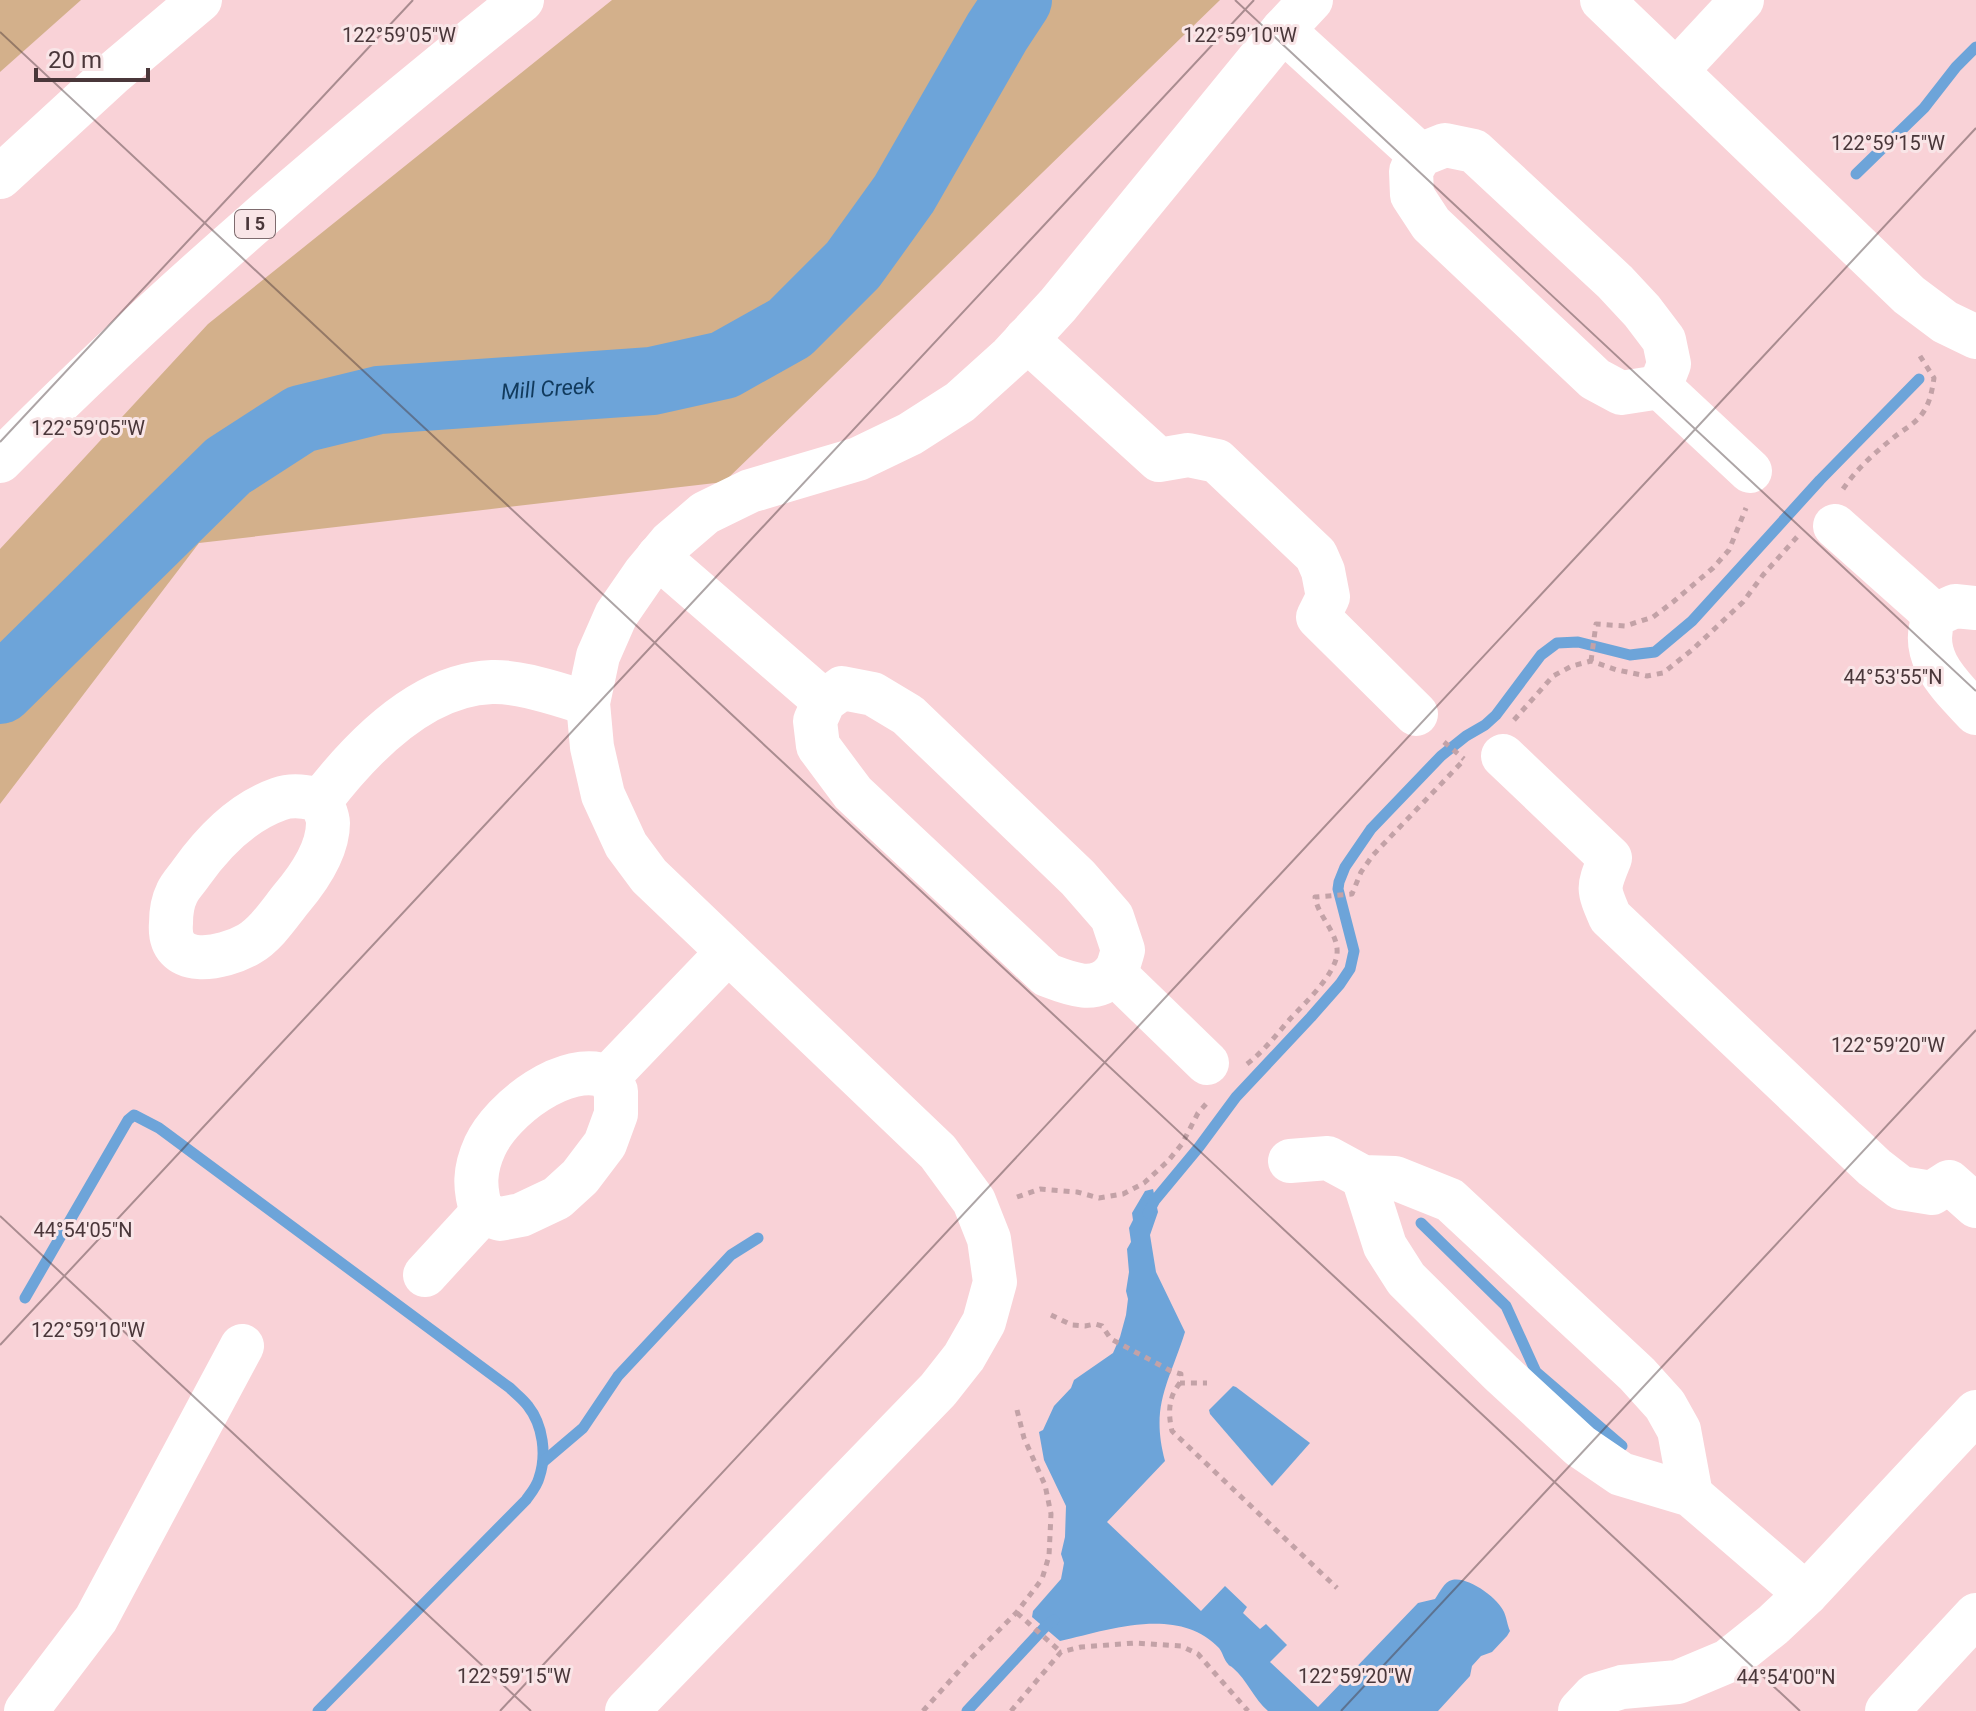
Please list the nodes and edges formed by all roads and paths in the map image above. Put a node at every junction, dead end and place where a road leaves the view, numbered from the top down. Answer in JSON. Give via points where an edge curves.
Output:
{"nodes":[{"id":1,"x":200,"y":0,"type":"edge"},
{"id":2,"x":522,"y":0,"type":"edge"},
{"id":3,"x":1602,"y":0,"type":"edge"},
{"id":4,"x":1742,"y":0,"type":"edge"},
{"id":5,"x":1297,"y":15,"type":"edge"},
{"id":6,"x":1676,"y":71,"type":"junction"},
{"id":7,"x":1420,"y":155,"type":"junction"},
{"id":8,"x":0,"y":177,"type":"edge"},
{"id":9,"x":1909,"y":295,"type":"junction"},
{"id":10,"x":1976,"y":337,"type":"edge"},
{"id":11,"x":1026,"y":339,"type":"junction"},
{"id":12,"x":1660,"y":387,"type":"junction"},
{"id":13,"x":0,"y":461,"type":"edge"},
{"id":14,"x":1750,"y":471,"type":"joint"},
{"id":15,"x":1825,"y":517,"type":"junction"},
{"id":16,"x":658,"y":557,"type":"junction"},
{"id":17,"x":1956,"y":612,"type":"edge"},
{"id":18,"x":1591,"y":661,"type":"junction"},
{"id":19,"x":824,"y":701,"type":"junction"},
{"id":20,"x":588,"y":703,"type":"junction"},
{"id":21,"x":1976,"y":713,"type":"edge"},
{"id":22,"x":1427,"y":725,"type":"joint"},
{"id":23,"x":1488,"y":748,"type":"junction"},
{"id":24,"x":321,"y":800,"type":"dead end"},
{"id":25,"x":1315,"y":897,"type":"dead end"},
{"id":26,"x":728,"y":952,"type":"junction"},
{"id":27,"x":1114,"y":973,"type":"junction"},
{"id":28,"x":1207,"y":1063,"type":"dead end"},
{"id":29,"x":608,"y":1077,"type":"junction"},
{"id":30,"x":1290,"y":1161,"type":"dead end"},
{"id":31,"x":1363,"y":1177,"type":"junction"},
{"id":32,"x":1976,"y":1206,"type":"edge"},
{"id":33,"x":482,"y":1213,"type":"junction"},
{"id":34,"x":425,"y":1275,"type":"dead end"},
{"id":35,"x":1051,"y":1315,"type":"dead end"},
{"id":36,"x":242,"y":1346,"type":"dead end"},
{"id":37,"x":1207,"y":1383,"type":"dead end"},
{"id":38,"x":1178,"y":1386,"type":"junction"},
{"id":39,"x":1016,"y":1406,"type":"dead end"},
{"id":40,"x":1976,"y":1412,"type":"edge"},
{"id":41,"x":1691,"y":1495,"type":"junction"},
{"id":42,"x":1337,"y":1588,"type":"dead end"},
{"id":43,"x":1806,"y":1594,"type":"junction"},
{"id":44,"x":1017,"y":1612,"type":"junction"},
{"id":45,"x":1976,"y":1615,"type":"edge"},
{"id":46,"x":1061,"y":1652,"type":"junction"},
{"id":47,"x":26,"y":1711,"type":"edge"},
{"id":48,"x":627,"y":1711,"type":"edge"},
{"id":49,"x":923,"y":1711,"type":"edge"},
{"id":50,"x":1011,"y":1711,"type":"edge"},
{"id":51,"x":1248,"y":1711,"type":"edge"},
{"id":52,"x":1580,"y":1711,"type":"edge"},
{"id":53,"x":1887,"y":1711,"type":"edge"}],
"edges":[{"from":1,"to":8,"type":"main road"},
{"from":2,"to":13,"type":"main road","number":"I 5","via":[[328,158],[151,316]]},
{"from":3,"to":6,"type":"main road"},
{"from":4,"to":6,"type":"main road"},
{"from":5,"to":7,"type":"main road"},
{"from":5,"to":11,"type":"main road"},
{"from":6,"to":9,"type":"main road"},
{"from":7,"to":12,"type":"main road","via":[[1411,171],[1412,195],[1431,224],[1595,379],[1621,393]]},
{"from":7,"to":12,"type":"main road","via":[[1445,145],[1474,151],[1615,282],[1664,340],[1669,364]]},
{"from":9,"to":10,"type":"main road"},
{"from":9,"to":15,"type":"path","via":[[1907,335],[1934,378],[1930,398],[1922,414],[1850,479]]},
{"from":11,"to":16,"type":"main road","via":[[960,402],[910,434],[858,459],[738,496],[705,513]]},
{"from":11,"to":22,"type":"main road","via":[[1159,460],[1188,455],[1217,461],[1316,555],[1328,597],[1318,617]]},
{"from":12,"to":14,"type":"main road"},
{"from":14,"to":18,"type":"path","via":[[1746,508],[1729,550],[1653,617],[1625,626],[1596,624]]},
{"from":15,"to":17,"type":"main road"},
{"from":15,"to":18,"type":"path","via":[[1763,575],[1743,602],[1663,673],[1647,676]]},
{"from":16,"to":19,"type":"main road"},
{"from":16,"to":20,"type":"main road","via":[[616,615],[598,656]]},
{"from":17,"to":21,"type":"main road","via":[[1930,628],[1930,646],[1937,668]]},
{"from":18,"to":23,"type":"path","via":[[1553,676]]},
{"from":19,"to":27,"type":"main road","via":[[842,688],[873,694],[908,715],[1112,917],[1123,950]]},
{"from":19,"to":27,"type":"main road","via":[[815,721],[818,746],[853,793],[1047,975],[1074,986],[1098,985]]},
{"from":20,"to":24,"type":"main road","via":[[492,682],[448,690],[393,723]]},
{"from":20,"to":26,"type":"main road","via":[[603,795],[626,845],[649,876]]},
{"from":22,"to":23,"type":"path"},
{"from":23,"to":25,"type":"path","via":[[1444,779],[1373,855],[1352,894]]},
{"from":23,"to":32,"type":"main road","via":[[1610,858],[1599,886],[1610,917],[1874,1167],[1901,1188],[1932,1193],[1949,1182]]},
{"from":26,"to":29,"type":"main road"},
{"from":26,"to":48,"type":"main road","via":[[938,1152],[974,1201],[989,1239],[995,1282],[984,1322],[938,1390]]},
{"from":27,"to":28,"type":"main road"},
{"from":29,"to":33,"type":"main road","via":[[598,1072],[574,1074],[531,1094],[507,1117],[486,1144],[477,1172],[475,1193]]},
{"from":29,"to":33,"type":"main road","via":[[616,1091],[616,1114],[605,1144],[580,1177],[557,1198],[521,1215],[500,1219]]},
{"from":30,"to":31,"type":"main road","via":[[1328,1158]]},
{"from":31,"to":41,"type":"main road","via":[[1385,1246],[1406,1279],[1501,1373],[1580,1446],[1621,1474]]},
{"from":31,"to":41,"type":"main road","via":[[1395,1178],[1450,1200],[1637,1374],[1679,1430]]},
{"from":33,"to":34,"type":"main road"},
{"from":35,"to":38,"type":"path","via":[[1072,1325],[1102,1326],[1111,1339],[1181,1374]]},
{"from":36,"to":47,"type":"main road","via":[[96,1619]]},
{"from":37,"to":38,"type":"path"},
{"from":38,"to":42,"type":"path","via":[[1168,1417],[1172,1431]]},
{"from":39,"to":44,"type":"path","via":[[1051,1514],[1042,1579]]},
{"from":40,"to":43,"type":"main road"},
{"from":41,"to":43,"type":"main road"},
{"from":43,"to":52,"type":"main road","via":[[1728,1661],[1678,1682],[1595,1695]]},
{"from":44,"to":46,"type":"path"},
{"from":44,"to":49,"type":"path"},
{"from":45,"to":53,"type":"main road"},
{"from":46,"to":50,"type":"path"},
{"from":46,"to":51,"type":"path","via":[[1135,1643],[1181,1646],[1198,1654]]}]}
